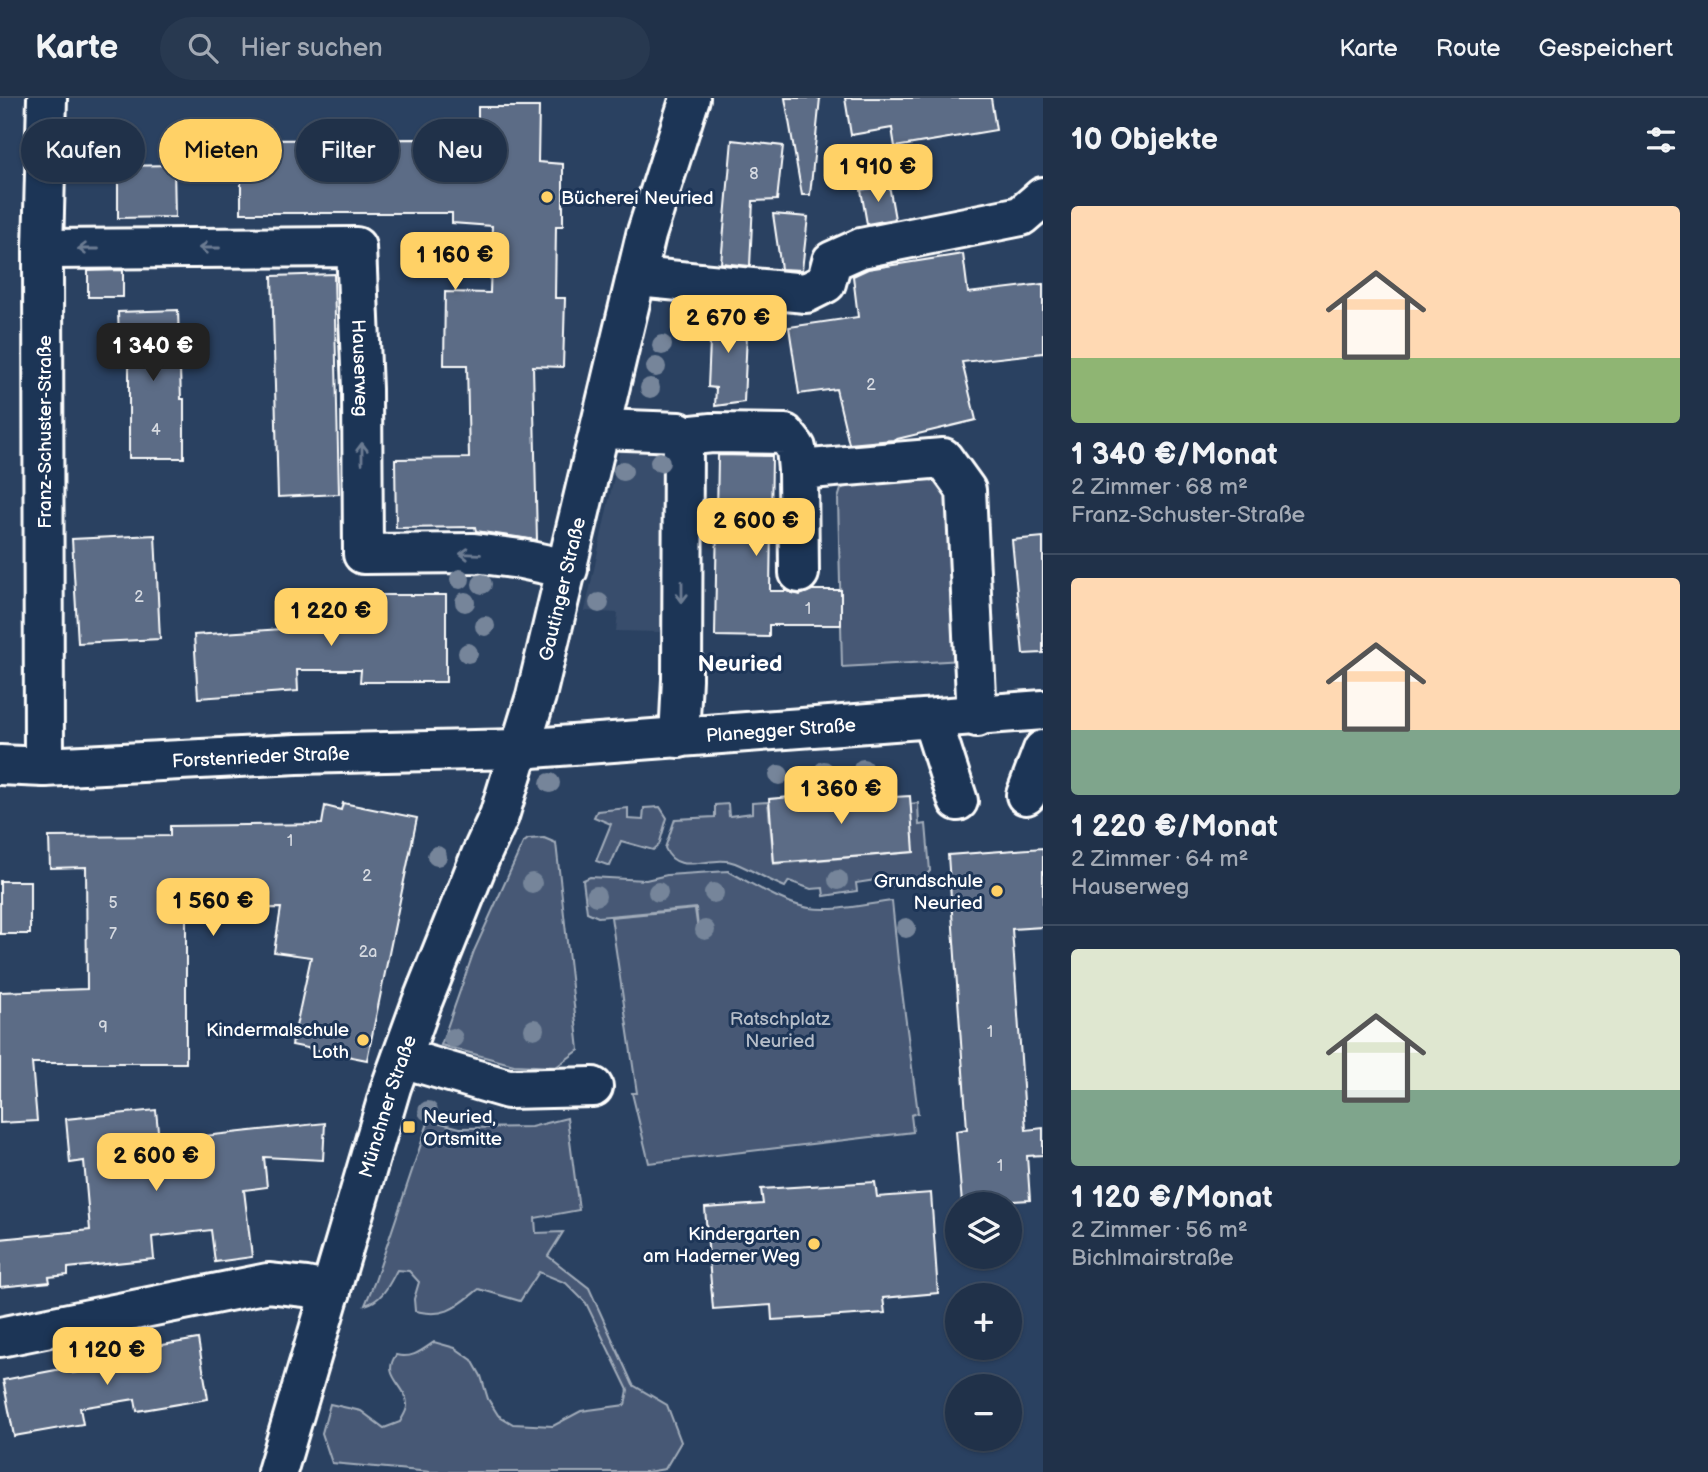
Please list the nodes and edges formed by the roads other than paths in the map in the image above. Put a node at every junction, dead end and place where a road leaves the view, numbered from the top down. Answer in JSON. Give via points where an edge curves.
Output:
{"nodes":[{"id":1,"x":47,"y":98,"type":"edge"},
{"id":2,"x":690,"y":98,"type":"edge"},
{"id":3,"x":1043,"y":197,"type":"edge"},
{"id":4,"x":43,"y":249,"type":"junction"},
{"id":5,"x":636,"y":277,"type":"junction"},
{"id":6,"x":601,"y":429,"type":"junction"},
{"id":7,"x":683,"y":436,"type":"junction"},
{"id":8,"x":798,"y":470,"type":"junction"},
{"id":9,"x":568,"y":569,"type":"junction"},
{"id":10,"x":800,"y":573,"type":"dead end"},
{"id":11,"x":1043,"y":710,"type":"edge"},
{"id":12,"x":976,"y":717,"type":"junction"},
{"id":13,"x":932,"y":720,"type":"junction"},
{"id":14,"x":680,"y":738,"type":"junction"},
{"id":15,"x":519,"y":749,"type":"junction"},
{"id":16,"x":1043,"y":750,"type":"edge"},
{"id":17,"x":0,"y":765,"type":"edge"},
{"id":18,"x":44,"y":767,"type":"junction"},
{"id":19,"x":1026,"y":795,"type":"dead end"},
{"id":20,"x":958,"y":801,"type":"dead end"},
{"id":21,"x":402,"y":1058,"type":"junction"},
{"id":22,"x":593,"y":1087,"type":"dead end"},
{"id":23,"x":331,"y":1292,"type":"junction"},
{"id":24,"x":0,"y":1337,"type":"edge"},
{"id":25,"x":277,"y":1472,"type":"edge"}],
"edges":[{"from":1,"to":4,"type":"street","name":"Franz-Schuster-Straße"},
{"from":2,"to":5,"type":"street","name":"Gautinger Straße"},
{"from":3,"to":5,"type":"street","via":[[1021,216],[861,248],[832,261],[839,280],[806,293]]},
{"from":9,"to":4,"type":"street","name":"Hauserweg","one_way":true,"via":[[474,553],[363,554],[356,247]]},
{"from":4,"to":18,"type":"street","name":"Franz-Schuster-Straße"},
{"from":5,"to":6,"type":"street","name":"Gautinger Straße"},
{"from":6,"to":7,"type":"street","via":[[679,432]]},
{"from":6,"to":9,"type":"street","name":"Gautinger Straße"},
{"from":7,"to":8,"type":"street","via":[[785,434],[796,447]]},
{"from":7,"to":14,"type":"street","one_way":true},
{"from":8,"to":10,"type":"street"},
{"from":8,"to":12,"type":"street","via":[[943,458],[966,490]]},
{"from":9,"to":15,"type":"street","name":"Gautinger Straße"},
{"from":11,"to":12,"type":"street","name":"Planegger Straße"},
{"from":12,"to":13,"type":"street","name":"Planegger Straße"},
{"from":13,"to":14,"type":"street","name":"Planegger Straße"},
{"from":13,"to":20,"type":"street"},
{"from":14,"to":15,"type":"street","name":"Planegger Straße"},
{"from":15,"to":18,"type":"street","name":"Forstenrieder Straße"},
{"from":15,"to":21,"type":"street","name":"Münchner Straße","via":[[499,816]]},
{"from":16,"to":19,"type":"street"},
{"from":17,"to":18,"type":"street","name":"Forstenrieder Straße"},
{"from":21,"to":22,"type":"street","via":[[508,1089]]},
{"from":21,"to":23,"type":"street","name":"Münchner Straße"},
{"from":23,"to":24,"type":"street","via":[[268,1283]]},
{"from":23,"to":25,"type":"street","name":"Münchner Straße"}]}
